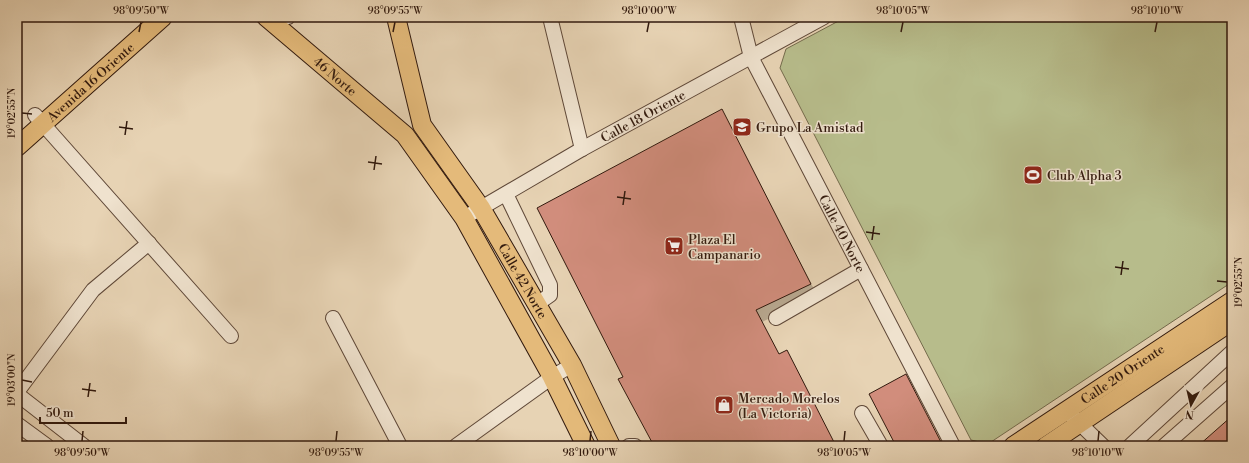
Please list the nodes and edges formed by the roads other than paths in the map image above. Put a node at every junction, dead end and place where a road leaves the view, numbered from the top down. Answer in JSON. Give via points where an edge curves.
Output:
{"nodes":[{"id":1,"x":150,"y":17,"type":"edge"},
{"id":2,"x":163,"y":17,"type":"edge"},
{"id":3,"x":396,"y":17,"type":"edge"},
{"id":4,"x":550,"y":17,"type":"edge"},
{"id":5,"x":740,"y":17,"type":"edge"},
{"id":6,"x":824,"y":17,"type":"edge"},
{"id":7,"x":275,"y":18,"type":"edge"},
{"id":8,"x":751,"y":57,"type":"junction"},
{"id":9,"x":38,"y":119,"type":"junction"},
{"id":10,"x":422,"y":125,"type":"junction"},
{"id":11,"x":17,"y":131,"type":"edge"},
{"id":12,"x":406,"y":135,"type":"junction"},
{"id":13,"x":17,"y":147,"type":"edge"},
{"id":14,"x":582,"y":149,"type":"junction"},
{"id":15,"x":506,"y":194,"type":"junction"},
{"id":16,"x":481,"y":208,"type":"junction"},
{"id":17,"x":464,"y":218,"type":"junction"},
{"id":18,"x":149,"y":243,"type":"junction"},
{"id":19,"x":861,"y":269,"type":"junction"},
{"id":20,"x":1232,"y":301,"type":"edge"},
{"id":21,"x":538,"y":304,"type":"junction"},
{"id":22,"x":333,"y":318,"type":"dead end"},
{"id":23,"x":776,"y":318,"type":"dead end"},
{"id":24,"x":1232,"y":321,"type":"edge"},
{"id":25,"x":231,"y":336,"type":"dead end"},
{"id":26,"x":1232,"y":352,"type":"edge"},
{"id":27,"x":572,"y":365,"type":"junction"},
{"id":28,"x":552,"y":377,"type":"junction"},
{"id":29,"x":1232,"y":386,"type":"edge"},
{"id":30,"x":17,"y":393,"type":"edge"},
{"id":31,"x":1066,"y":410,"type":"junction"},
{"id":32,"x":862,"y":413,"type":"dead end"},
{"id":33,"x":1080,"y":423,"type":"junction"},
{"id":34,"x":17,"y":424,"type":"edge"},
{"id":35,"x":47,"y":446,"type":"edge"},
{"id":36,"x":84,"y":446,"type":"edge"},
{"id":37,"x":400,"y":446,"type":"edge"},
{"id":38,"x":456,"y":446,"type":"edge"},
{"id":39,"x":586,"y":446,"type":"edge"},
{"id":40,"x":610,"y":446,"type":"edge"},
{"id":41,"x":629,"y":446,"type":"edge"},
{"id":42,"x":634,"y":446,"type":"edge"},
{"id":43,"x":881,"y":446,"type":"edge"},
{"id":44,"x":953,"y":446,"type":"edge"},
{"id":45,"x":1013,"y":446,"type":"edge"},
{"id":46,"x":1046,"y":446,"type":"edge"},
{"id":47,"x":1103,"y":446,"type":"edge"},
{"id":48,"x":1130,"y":446,"type":"edge"},
{"id":49,"x":1164,"y":446,"type":"edge"}],
"edges":[{"from":1,"to":9,"type":"main road","name":"Avenida 16 Oriente"},
{"from":2,"to":9,"type":"main road","name":"Avenida 16 Oriente"},
{"from":3,"to":10,"type":"main road"},
{"from":4,"to":14,"type":"street"},
{"from":5,"to":8,"type":"street","name":"Calle 40 Norte"},
{"from":6,"to":8,"type":"street","name":"Calle 18 Oriente"},
{"from":7,"to":12,"type":"main road","name":"46 Norte"},
{"from":8,"to":14,"type":"street","name":"Calle 18 Oriente"},
{"from":8,"to":19,"type":"street","name":"Calle 40 Norte"},
{"from":9,"to":11,"type":"main road","name":"Avenida 16 Oriente"},
{"from":9,"to":13,"type":"main road","name":"Avenida 16 Oriente"},
{"from":9,"to":18,"type":"street"},
{"from":10,"to":12,"type":"main road"},
{"from":10,"to":16,"type":"main road","name":"Calle 42 Norte"},
{"from":12,"to":17,"type":"main road","name":"Calle 42 Norte"},
{"from":14,"to":15,"type":"street","name":"Calle 18 Oriente"},
{"from":15,"to":16,"type":"street","name":"Calle 18 Oriente"},
{"from":15,"to":21,"type":"street","via":[[550,285],[550,295]]},
{"from":16,"to":17,"type":"street","name":"Calle 18 Oriente"},
{"from":16,"to":21,"type":"main road","name":"Calle 42 Norte"},
{"from":17,"to":28,"type":"main road","name":"Calle 42 Norte"},
{"from":18,"to":25,"type":"street"},
{"from":18,"to":30,"type":"street","via":[[93,290]]},
{"from":19,"to":23,"type":"street"},
{"from":19,"to":44,"type":"street","name":"Calle 40 Norte"},
{"from":20,"to":31,"type":"main road","name":"Calle 20 Oriente"},
{"from":21,"to":27,"type":"main road","name":"Calle 42 Norte"},
{"from":22,"to":37,"type":"street"},
{"from":24,"to":33,"type":"main road","name":"Calle 20 Oriente"},
{"from":26,"to":48,"type":"street"},
{"from":27,"to":28,"type":"street"},
{"from":27,"to":40,"type":"main road","name":"Calle 42 Norte"},
{"from":28,"to":38,"type":"street"},
{"from":28,"to":39,"type":"main road","name":"Calle 42 Norte"},
{"from":29,"to":49,"type":"street"},
{"from":30,"to":36,"type":"street"},
{"from":31,"to":33,"type":"street"},
{"from":31,"to":45,"type":"main road","name":"Calle 20 Oriente"},
{"from":32,"to":43,"type":"street"},
{"from":33,"to":46,"type":"main road","name":"Calle 20 Oriente"},
{"from":33,"to":47,"type":"street"},
{"from":34,"to":35,"type":"street"},
{"from":41,"to":42,"type":"street"}]}
